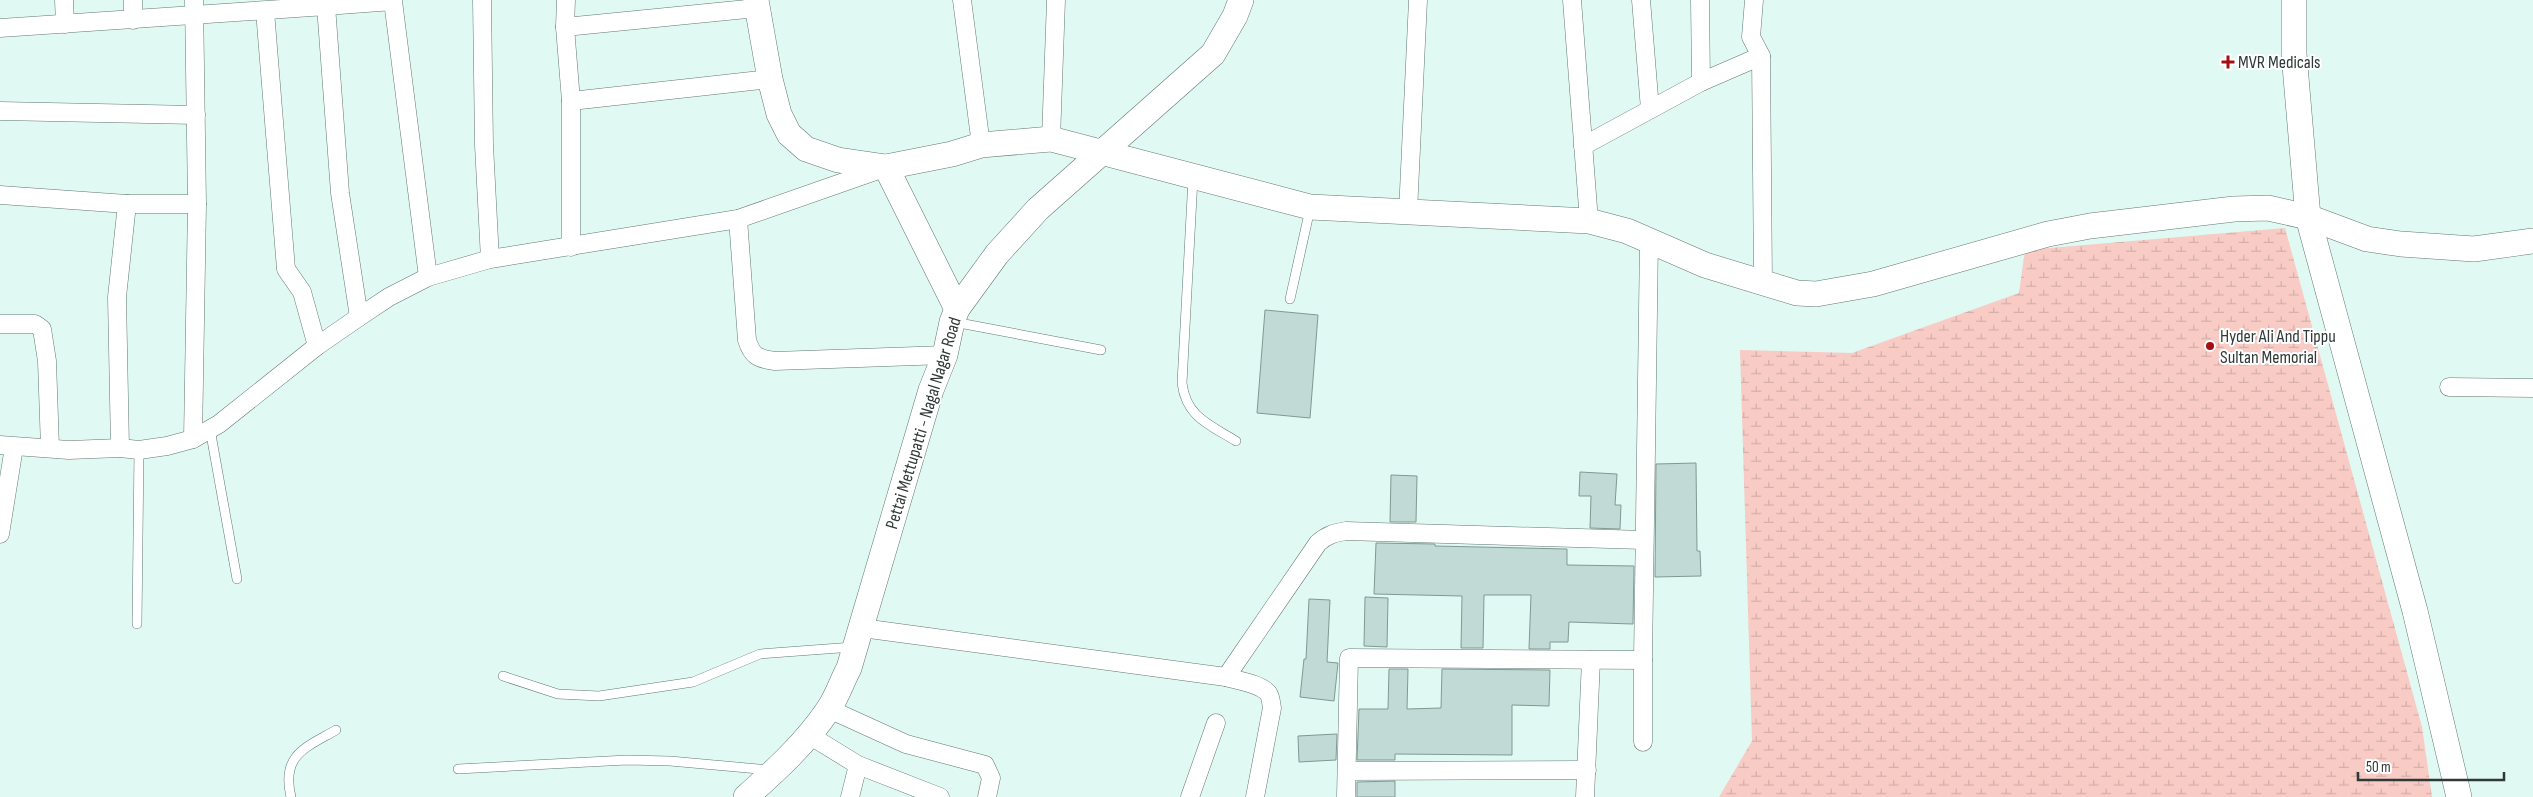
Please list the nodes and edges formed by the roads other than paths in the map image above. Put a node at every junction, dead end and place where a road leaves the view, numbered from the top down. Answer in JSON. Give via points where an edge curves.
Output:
{"nodes":[{"id":1,"x":64,"y":0,"type":"edge"},
{"id":2,"x":133,"y":0,"type":"edge"},
{"id":3,"x":394,"y":0,"type":"edge"},
{"id":4,"x":482,"y":0,"type":"edge"},
{"id":5,"x":566,"y":0,"type":"edge"},
{"id":6,"x":962,"y":0,"type":"edge"},
{"id":7,"x":1056,"y":0,"type":"edge"},
{"id":8,"x":1241,"y":0,"type":"edge"},
{"id":9,"x":1418,"y":0,"type":"edge"},
{"id":10,"x":1572,"y":0,"type":"edge"},
{"id":11,"x":1641,"y":0,"type":"edge"},
{"id":12,"x":1700,"y":0,"type":"edge"},
{"id":13,"x":1754,"y":0,"type":"edge"},
{"id":14,"x":2294,"y":0,"type":"edge"},
{"id":15,"x":326,"y":3,"type":"edge"},
{"id":16,"x":756,"y":4,"type":"edge"},
{"id":17,"x":194,"y":8,"type":"edge"},
{"id":18,"x":265,"y":10,"type":"junction"},
{"id":19,"x":133,"y":20,"type":"junction"},
{"id":20,"x":65,"y":24,"type":"junction"},
{"id":21,"x":566,"y":27,"type":"junction"},
{"id":22,"x":0,"y":28,"type":"edge"},
{"id":23,"x":1761,"y":56,"type":"junction"},
{"id":24,"x":770,"y":79,"type":"junction"},
{"id":25,"x":1701,"y":82,"type":"junction"},
{"id":26,"x":571,"y":101,"type":"junction"},
{"id":27,"x":1650,"y":109,"type":"junction"},
{"id":28,"x":0,"y":111,"type":"edge"},
{"id":29,"x":196,"y":115,"type":"junction"},
{"id":30,"x":1051,"y":139,"type":"junction"},
{"id":31,"x":981,"y":145,"type":"junction"},
{"id":32,"x":1583,"y":146,"type":"junction"},
{"id":33,"x":1101,"y":151,"type":"junction"},
{"id":34,"x":886,"y":167,"type":"junction"},
{"id":35,"x":1193,"y":178,"type":"junction"},
{"id":36,"x":0,"y":195,"type":"edge"},
{"id":37,"x":127,"y":204,"type":"junction"},
{"id":38,"x":197,"y":204,"type":"junction"},
{"id":39,"x":1310,"y":207,"type":"junction"},
{"id":40,"x":1408,"y":212,"type":"junction"},
{"id":41,"x":2308,"y":217,"type":"junction"},
{"id":42,"x":738,"y":220,"type":"junction"},
{"id":43,"x":1589,"y":221,"type":"junction"},
{"id":44,"x":2533,"y":240,"type":"edge"},
{"id":45,"x":1649,"y":241,"type":"junction"},
{"id":46,"x":571,"y":247,"type":"junction"},
{"id":47,"x":490,"y":259,"type":"junction"},
{"id":48,"x":428,"y":277,"type":"junction"},
{"id":49,"x":1763,"y":282,"type":"junction"},
{"id":50,"x":1290,"y":299,"type":"dead end"},
{"id":51,"x":954,"y":315,"type":"junction"},
{"id":52,"x":359,"y":317,"type":"junction"},
{"id":53,"x":0,"y":324,"type":"edge"},
{"id":54,"x":317,"y":346,"type":"junction"},
{"id":55,"x":1101,"y":350,"type":"dead end"},
{"id":56,"x":945,"y":355,"type":"junction"},
{"id":57,"x":2449,"y":387,"type":"dead end"},
{"id":58,"x":2533,"y":388,"type":"edge"},
{"id":59,"x":210,"y":429,"type":"junction"},
{"id":60,"x":193,"y":439,"type":"junction"},
{"id":61,"x":1236,"y":442,"type":"dead end"},
{"id":62,"x":7,"y":446,"type":"edge"},
{"id":63,"x":50,"y":448,"type":"junction"},
{"id":64,"x":120,"y":448,"type":"junction"},
{"id":65,"x":139,"y":450,"type":"junction"},
{"id":66,"x":0,"y":534,"type":"edge"},
{"id":67,"x":1644,"y":540,"type":"junction"},
{"id":68,"x":238,"y":579,"type":"dead end"},
{"id":69,"x":137,"y":624,"type":"dead end"},
{"id":70,"x":859,"y":637,"type":"junction"},
{"id":71,"x":1591,"y":660,"type":"junction"},
{"id":72,"x":1642,"y":660,"type":"junction"},
{"id":73,"x":503,"y":676,"type":"dead end"},
{"id":74,"x":1226,"y":677,"type":"junction"},
{"id":75,"x":829,"y":709,"type":"junction"},
{"id":76,"x":1216,"y":723,"type":"dead end"},
{"id":77,"x":336,"y":730,"type":"dead end"},
{"id":78,"x":809,"y":735,"type":"junction"},
{"id":79,"x":1643,"y":742,"type":"dead end"},
{"id":80,"x":858,"y":765,"type":"junction"},
{"id":81,"x":458,"y":769,"type":"dead end"},
{"id":82,"x":776,"y":770,"type":"junction"},
{"id":83,"x":1587,"y":770,"type":"junction"},
{"id":84,"x":1348,"y":771,"type":"junction"},
{"id":85,"x":291,"y":797,"type":"edge"},
{"id":86,"x":746,"y":797,"type":"edge"},
{"id":87,"x":850,"y":797,"type":"edge"},
{"id":88,"x":940,"y":797,"type":"edge"},
{"id":89,"x":987,"y":797,"type":"edge"},
{"id":90,"x":1190,"y":797,"type":"edge"},
{"id":91,"x":1255,"y":797,"type":"edge"},
{"id":92,"x":1346,"y":797,"type":"edge"},
{"id":93,"x":1585,"y":797,"type":"edge"},
{"id":94,"x":2459,"y":797,"type":"edge"}],
"edges":[{"from":1,"to":20,"type":"street"},
{"from":2,"to":19,"type":"street"},
{"from":3,"to":15,"type":"street"},
{"from":3,"to":48,"type":"street"},
{"from":4,"to":47,"type":"street"},
{"from":5,"to":21,"type":"street"},
{"from":6,"to":31,"type":"street"},
{"from":7,"to":30,"type":"street"},
{"from":8,"to":33,"type":"main road","name":"Pettai Mettupatti - Nagal Nagar Road","via":[[1213,54]]},
{"from":9,"to":40,"type":"street"},
{"from":10,"to":32,"type":"street"},
{"from":11,"to":27,"type":"street"},
{"from":12,"to":25,"type":"street"},
{"from":13,"to":23,"type":"street","via":[[1751,37]]},
{"from":14,"to":41,"type":"main road","via":[[2294,54]]},
{"from":15,"to":18,"type":"street"},
{"from":15,"to":52,"type":"street","via":[[340,193]]},
{"from":16,"to":21,"type":"street"},
{"from":16,"to":24,"type":"main road"},
{"from":17,"to":18,"type":"street"},
{"from":17,"to":19,"type":"street"},
{"from":17,"to":29,"type":"street"},
{"from":18,"to":54,"type":"street","via":[[286,269],[302,292]]},
{"from":19,"to":20,"type":"street"},
{"from":20,"to":22,"type":"street"},
{"from":21,"to":26,"type":"street"},
{"from":23,"to":25,"type":"street"},
{"from":23,"to":49,"type":"street"},
{"from":24,"to":26,"type":"street"},
{"from":24,"to":34,"type":"main road","via":[[779,114],[789,134],[806,149],[838,160]]},
{"from":25,"to":27,"type":"street"},
{"from":26,"to":46,"type":"street"},
{"from":27,"to":32,"type":"street"},
{"from":28,"to":29,"type":"street"},
{"from":29,"to":38,"type":"street"},
{"from":30,"to":31,"type":"main road"},
{"from":30,"to":33,"type":"main road"},
{"from":31,"to":34,"type":"main road"},
{"from":32,"to":43,"type":"street"},
{"from":33,"to":35,"type":"main road"},
{"from":33,"to":51,"type":"main road","name":"Pettai Mettupatti - Nagal Nagar Road","via":[[1038,209],[1009,241]]},
{"from":34,"to":42,"type":"street"},
{"from":34,"to":51,"type":"main road"},
{"from":35,"to":39,"type":"main road"},
{"from":35,"to":61,"type":"lane","via":[[1182,383],[1184,396],[1190,409],[1202,420]]},
{"from":36,"to":37,"type":"street"},
{"from":37,"to":38,"type":"street"},
{"from":37,"to":64,"type":"street","via":[[117,297]]},
{"from":38,"to":60,"type":"street"},
{"from":39,"to":40,"type":"main road"},
{"from":39,"to":50,"type":"lane"},
{"from":40,"to":43,"type":"main road"},
{"from":41,"to":44,"type":"main road","via":[[2367,239],[2401,244],[2474,249]]},
{"from":41,"to":49,"type":"main road","via":[[2268,208],[2149,218],[2048,234],[1873,284],[1816,294],[1797,293]]},
{"from":41,"to":94,"type":"main road","via":[[2415,611]]},
{"from":42,"to":46,"type":"street"},
{"from":42,"to":56,"type":"street","via":[[747,340],[751,352],[759,359]]},
{"from":43,"to":45,"type":"main road","via":[[1627,231]]},
{"from":45,"to":49,"type":"main road","via":[[1705,265]]},
{"from":45,"to":67,"type":"street"},
{"from":46,"to":47,"type":"street"},
{"from":47,"to":48,"type":"street"},
{"from":48,"to":52,"type":"street","via":[[388,297]]},
{"from":51,"to":55,"type":"lane"},
{"from":51,"to":56,"type":"main road","name":"Pettai Mettupatti - Nagal Nagar Road"},
{"from":52,"to":54,"type":"street"},
{"from":53,"to":63,"type":"street","via":[[35,324],[42,329],[48,361]]},
{"from":54,"to":59,"type":"street"},
{"from":56,"to":70,"type":"main road","name":"Pettai Mettupatti - Nagal Nagar Road","via":[[931,390]]},
{"from":57,"to":58,"type":"street"},
{"from":59,"to":60,"type":"street"},
{"from":59,"to":68,"type":"lane"},
{"from":60,"to":65,"type":"street"},
{"from":62,"to":63,"type":"street"},
{"from":62,"to":66,"type":"street"},
{"from":63,"to":64,"type":"street"},
{"from":64,"to":65,"type":"street"},
{"from":65,"to":69,"type":"lane"},
{"from":67,"to":72,"type":"street"},
{"from":67,"to":74,"type":"street","via":[[1333,533],[1318,543]]},
{"from":70,"to":73,"type":"lane","via":[[760,654],[693,682],[599,696],[558,694]]},
{"from":70,"to":74,"type":"street"},
{"from":70,"to":75,"type":"main road","name":"Pettai Mettupatti - Nagal Nagar Road"},
{"from":71,"to":72,"type":"street"},
{"from":71,"to":83,"type":"street"},
{"from":71,"to":84,"type":"street","via":[[1349,658]]},
{"from":72,"to":79,"type":"street"},
{"from":74,"to":91,"type":"street","via":[[1259,687],[1268,692],[1270,698],[1272,708]]},
{"from":75,"to":78,"type":"main road","name":"Pettai Mettupatti - Nagal Nagar Road"},
{"from":75,"to":89,"type":"street","via":[[906,744],[985,765],[991,778]]},
{"from":76,"to":90,"type":"street"},
{"from":77,"to":85,"type":"lane","via":[[296,754],[289,768]]},
{"from":78,"to":80,"type":"street"},
{"from":78,"to":82,"type":"main road","name":"Pettai Mettupatti - Nagal Nagar Road"},
{"from":80,"to":87,"type":"street"},
{"from":80,"to":88,"type":"street"},
{"from":81,"to":82,"type":"lane","via":[[628,760]]},
{"from":82,"to":86,"type":"main road","name":"Pettai Mettupatti - Nagal Nagar Road"},
{"from":83,"to":84,"type":"street"},
{"from":83,"to":93,"type":"street"},
{"from":84,"to":92,"type":"street"}]}
